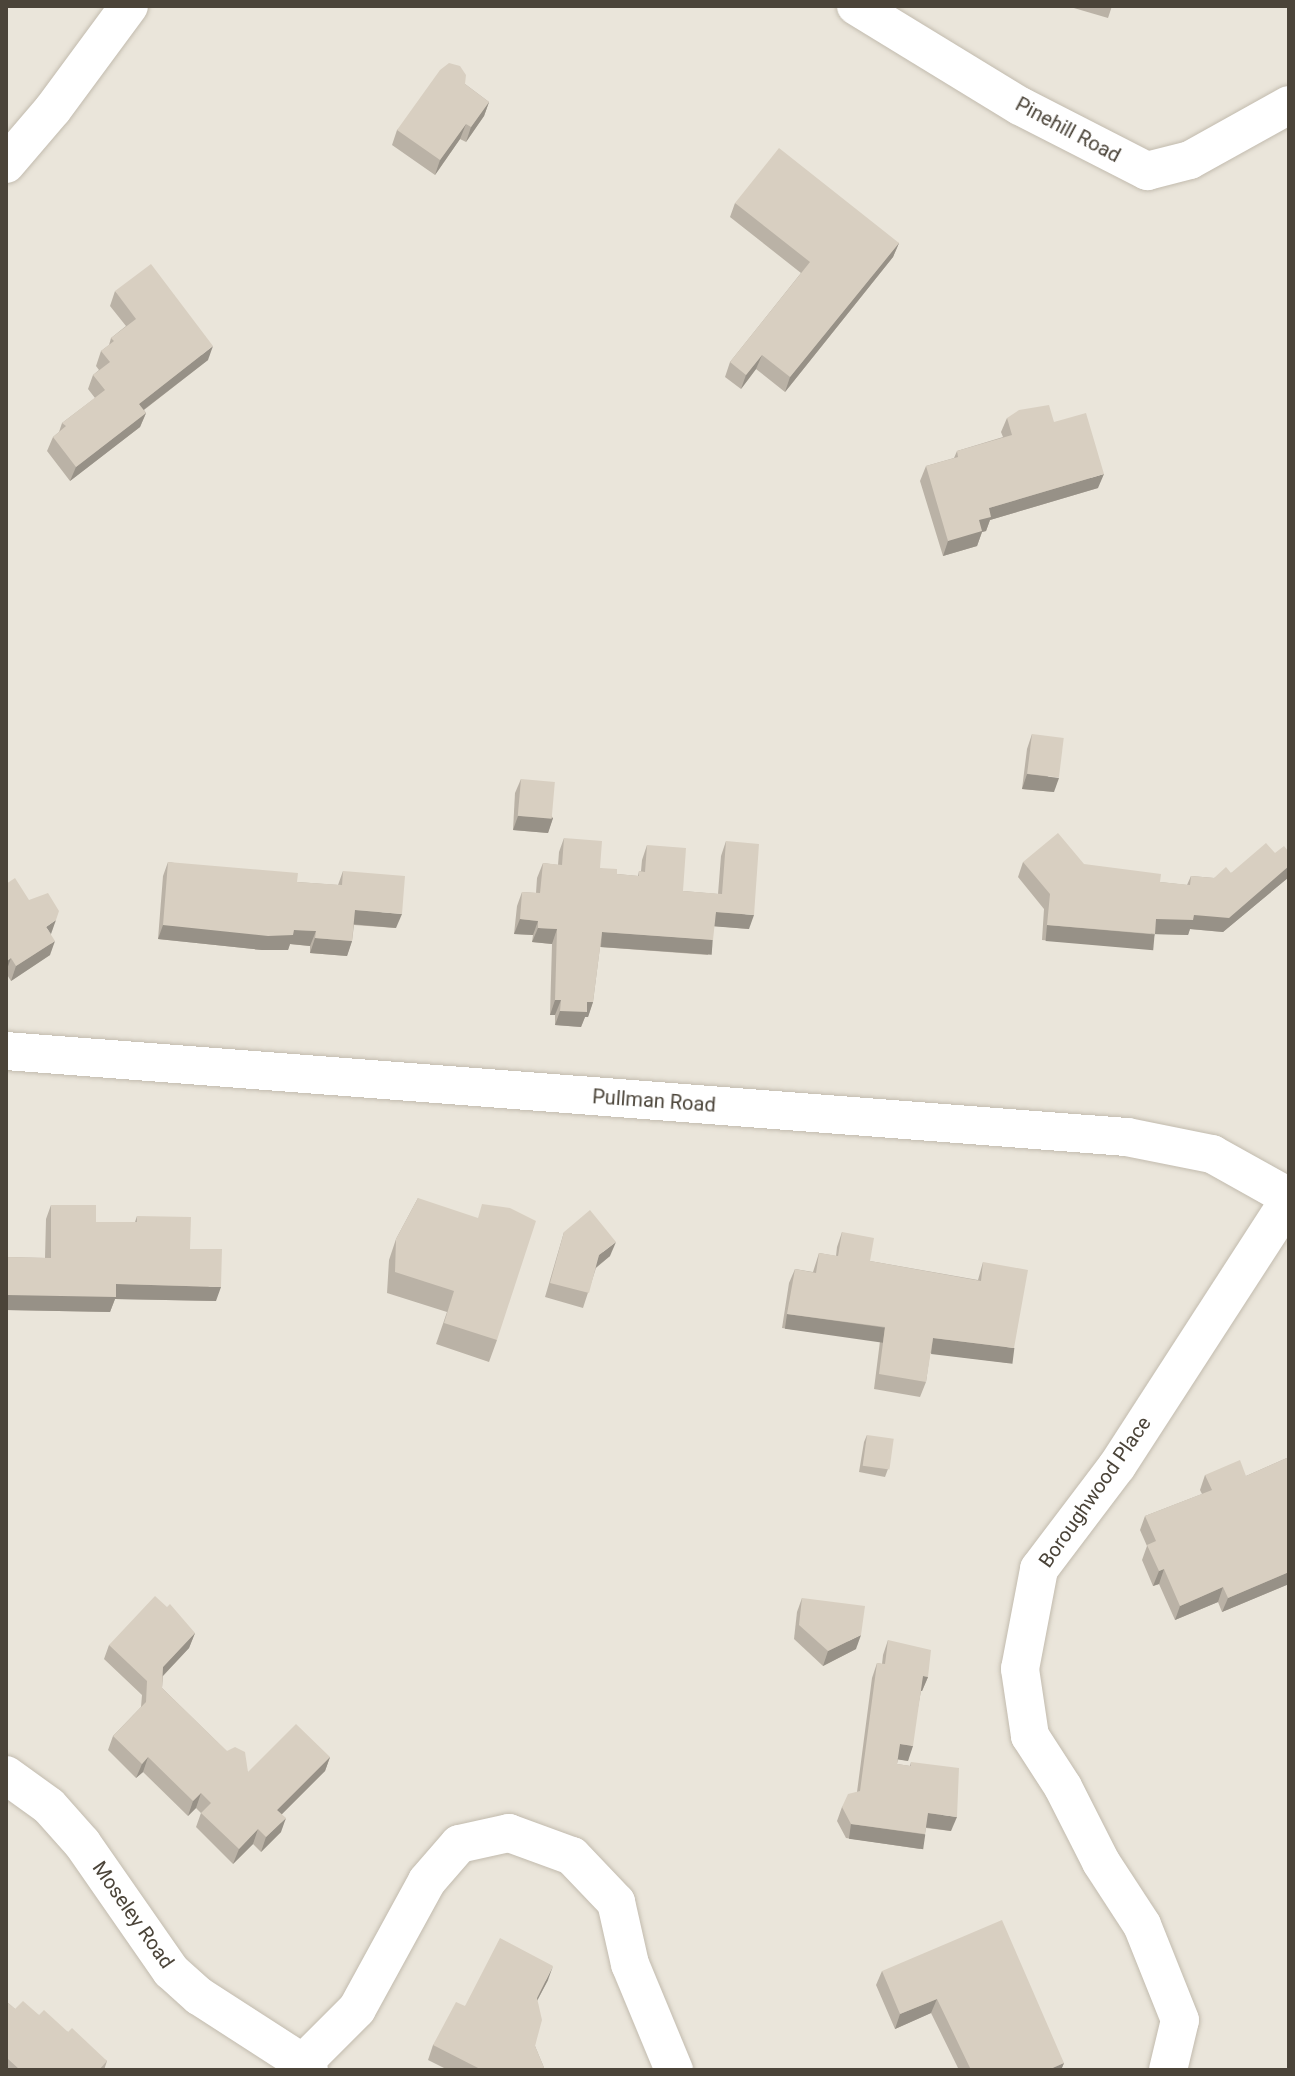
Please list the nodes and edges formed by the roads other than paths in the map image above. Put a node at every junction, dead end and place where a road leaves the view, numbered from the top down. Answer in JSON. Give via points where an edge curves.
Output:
{"nodes":[{"id":1,"x":129,"y":6,"type":"edge"},
{"id":2,"x":856,"y":6,"type":"edge"},
{"id":3,"x":1289,"y":105,"type":"edge"},
{"id":4,"x":6,"y":164,"type":"edge"},
{"id":5,"x":6,"y":1051,"type":"edge"},
{"id":6,"x":1289,"y":1198,"type":"edge"},
{"id":7,"x":6,"y":1775,"type":"edge"},
{"id":8,"x":306,"y":2066,"type":"edge"},
{"id":9,"x":674,"y":2070,"type":"edge"},
{"id":10,"x":1168,"y":2070,"type":"edge"}],
"edges":[{"from":1,"to":4,"type":"street"},
{"from":2,"to":3,"type":"street","name":"Pinehill Road","via":[[1020,106],[1147,171],[1190,160]]},
{"from":5,"to":6,"type":"street","name":"Pullman Road","via":[[1127,1137],[1212,1154]]},
{"from":6,"to":10,"type":"street","name":"Boroughwood Place","via":[[1117,1466],[1039,1569],[1020,1669],[1030,1736],[1142,1925],[1180,2020]]},
{"from":7,"to":8,"type":"street","name":"Moseley Road","via":[[49,1806],[82,1843],[171,1971],[199,1996]]},
{"from":8,"to":9,"type":"street","via":[[357,2009],[427,1881],[459,1844],[509,1833],[572,1856],[616,1902],[630,1964]]}]}
